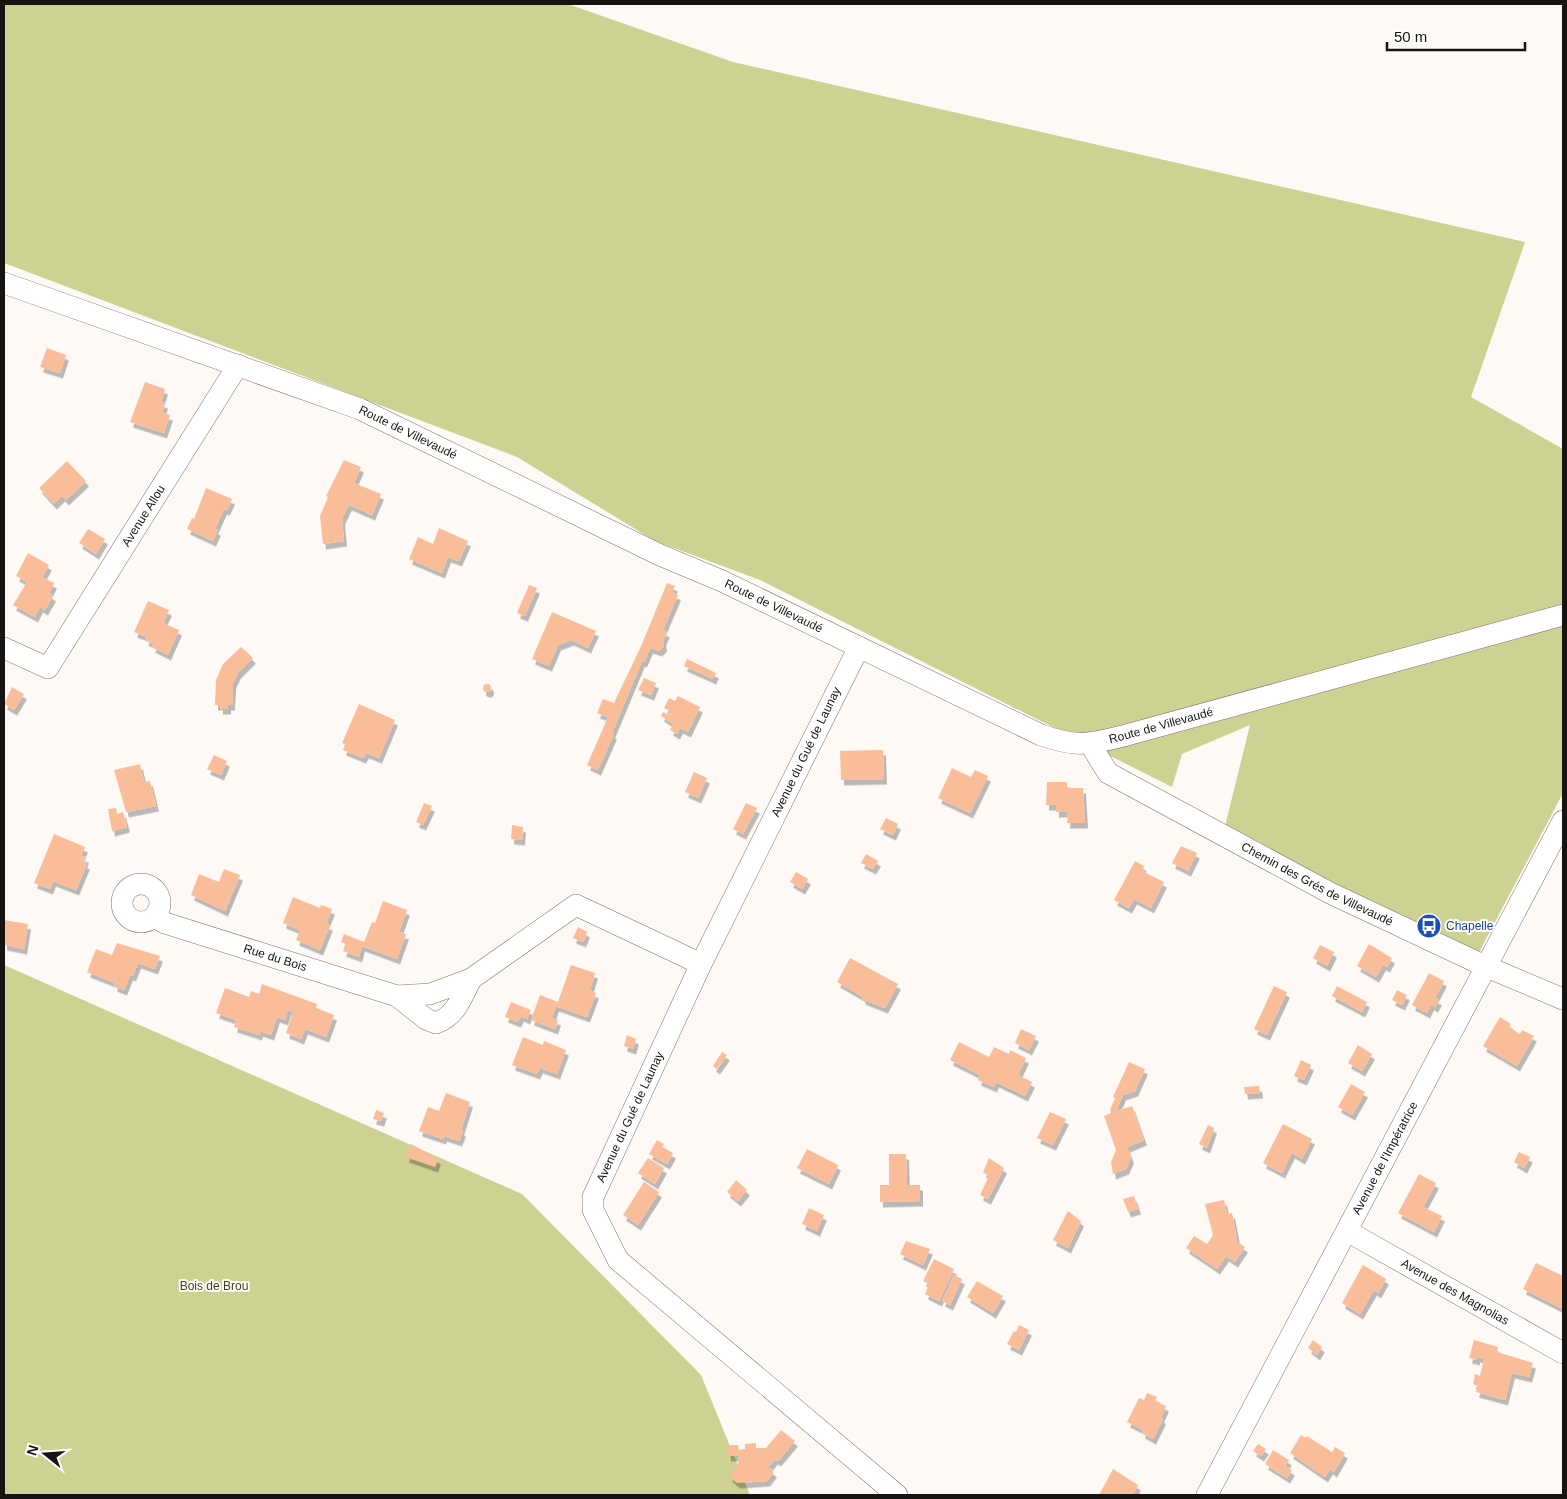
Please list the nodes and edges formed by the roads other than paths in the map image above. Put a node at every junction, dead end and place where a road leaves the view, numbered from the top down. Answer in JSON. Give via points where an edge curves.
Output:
{"nodes":[{"id":1,"x":4,"y":283,"type":"edge"},
{"id":2,"x":238,"y":365,"type":"junction"},
{"id":3,"x":1563,"y":615,"type":"edge"},
{"id":4,"x":859,"y":647,"type":"junction"},
{"id":5,"x":4,"y":648,"type":"edge"},
{"id":6,"x":1090,"y":744,"type":"junction"},
{"id":7,"x":1563,"y":821,"type":"edge"},
{"id":8,"x":154,"y":917,"type":"dead end"},
{"id":9,"x":701,"y":964,"type":"junction"},
{"id":10,"x":1487,"y":967,"type":"junction"},
{"id":11,"x":471,"y":979,"type":"junction"},
{"id":12,"x":397,"y":996,"type":"junction"},
{"id":13,"x":1563,"y":999,"type":"edge"},
{"id":14,"x":1347,"y":1231,"type":"junction"},
{"id":15,"x":1563,"y":1353,"type":"edge"},
{"id":16,"x":897,"y":1495,"type":"edge"},
{"id":17,"x":1207,"y":1495,"type":"edge"}],
"edges":[{"from":1,"to":2,"type":"street","name":"Route de Villevaudé"},
{"from":2,"to":4,"type":"street","name":"Route de Villevaudé","via":[[360,409],[660,556],[722,581]]},
{"from":2,"to":5,"type":"street","name":"Avenue Allou","via":[[48,668]]},
{"from":3,"to":6,"type":"street","name":"Route de Villevaudé"},
{"from":4,"to":6,"type":"street","name":"Route de Villevaudé","via":[[1040,735],[1066,744]]},
{"from":4,"to":9,"type":"street","name":"Avenue du Gué de Launay"},
{"from":6,"to":10,"type":"street","name":"Chemin des Grés de Villevaudé","via":[[1108,773],[1330,894]]},
{"from":7,"to":10,"type":"street","name":"Avenue de l'Impératrice"},
{"from":8,"to":12,"type":"street","name":"Rue du Bois"},
{"from":9,"to":11,"type":"street","name":"Rue du Bois","via":[[576,905]]},
{"from":9,"to":16,"type":"street","name":"Avenue du Gué de Launay","via":[[593,1197],[593,1210],[618,1260]]},
{"from":10,"to":13,"type":"street","name":"Chemin des Grés de Villevaudé"},
{"from":10,"to":14,"type":"street","name":"Avenue de l'Impératrice"},
{"from":11,"to":12,"type":"street","name":"Rue du Bois","via":[[430,994]]},
{"from":11,"to":12,"type":"street","name":"Rue du Bois","via":[[456,1008],[447,1019],[436,1023],[426,1020]]},
{"from":14,"to":15,"type":"street","name":"Avenue des Magnolias"},
{"from":14,"to":17,"type":"street","name":"Avenue de l'Impératrice"}]}
